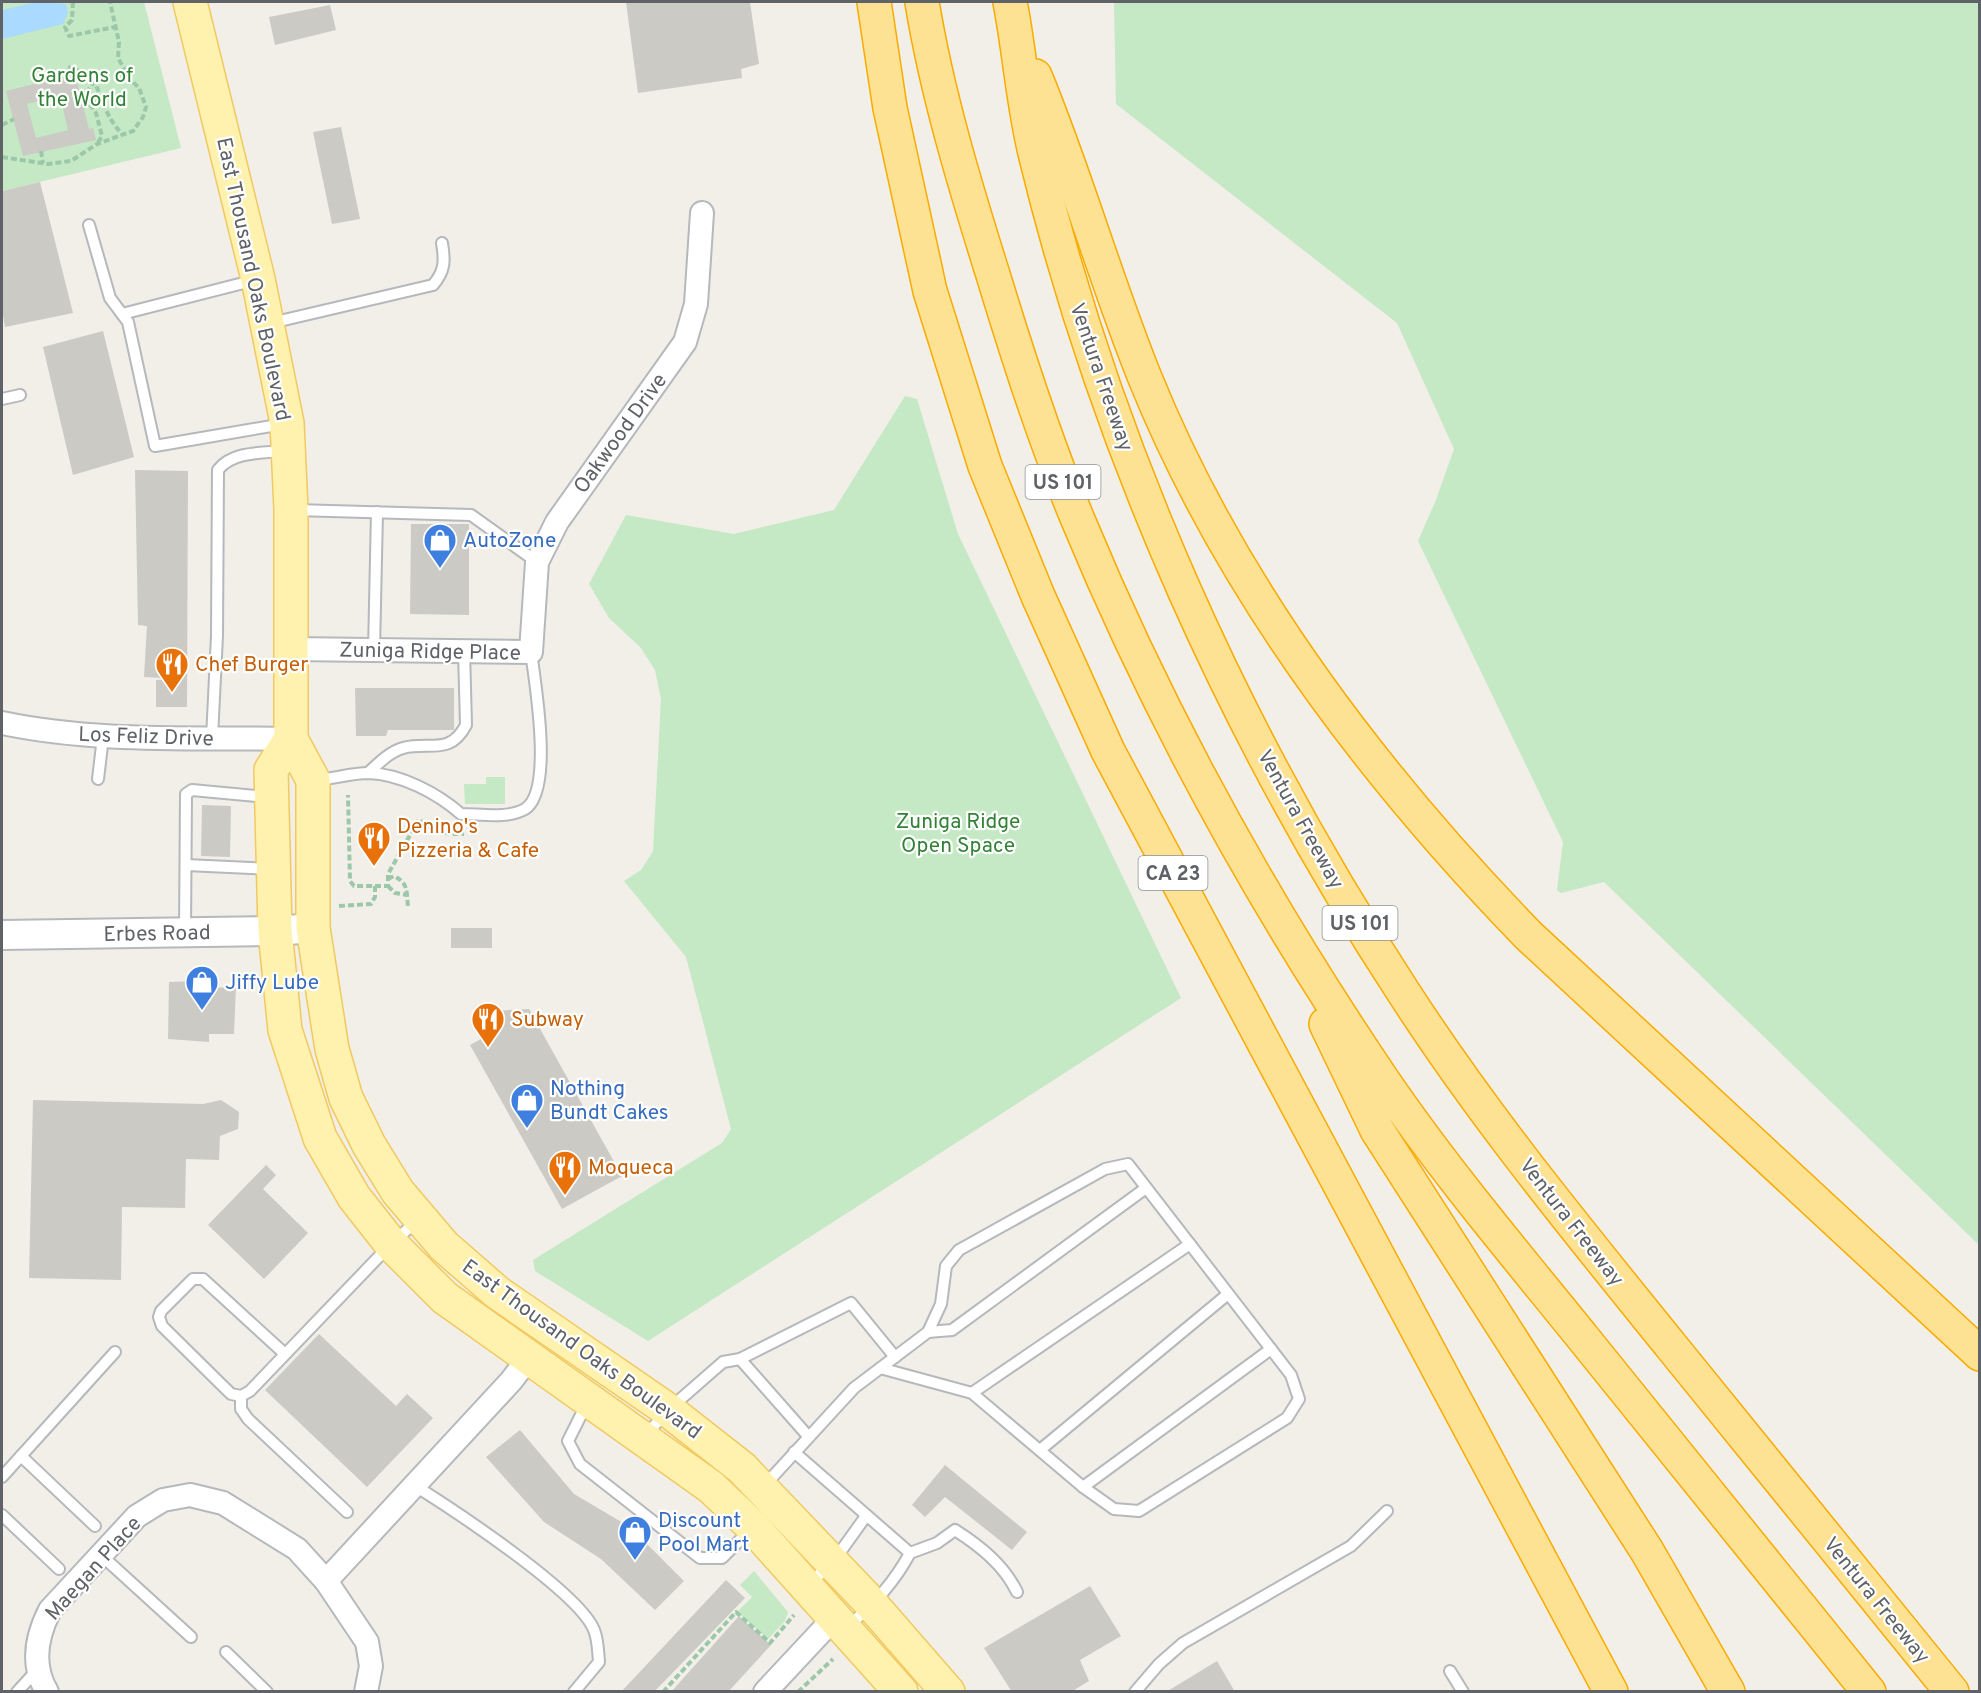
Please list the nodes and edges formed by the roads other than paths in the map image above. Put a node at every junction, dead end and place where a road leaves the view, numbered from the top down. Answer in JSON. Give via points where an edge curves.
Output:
{"nodes":[{"id":1,"x":190,"y":2,"type":"edge"},
{"id":2,"x":874,"y":2,"type":"edge"},
{"id":3,"x":922,"y":2,"type":"edge"},
{"id":4,"x":1012,"y":13,"type":"edge"},
{"id":5,"x":702,"y":213,"type":"dead end"},
{"id":6,"x":89,"y":225,"type":"dead end"},
{"id":7,"x":442,"y":243,"type":"dead end"},
{"id":8,"x":258,"y":279,"type":"junction"},
{"id":9,"x":122,"y":314,"type":"junction"},
{"id":10,"x":268,"y":323,"type":"junction"},
{"id":11,"x":20,"y":395,"type":"dead end"},
{"id":12,"x":2,"y":399,"type":"edge"},
{"id":13,"x":288,"y":437,"type":"junction"},
{"id":14,"x":291,"y":510,"type":"junction"},
{"id":15,"x":377,"y":512,"type":"junction"},
{"id":16,"x":537,"y":562,"type":"junction"},
{"id":17,"x":292,"y":649,"type":"junction"},
{"id":18,"x":374,"y":650,"type":"junction"},
{"id":19,"x":464,"y":651,"type":"junction"},
{"id":20,"x":531,"y":652,"type":"junction"},
{"id":21,"x":2,"y":723,"type":"edge"},
{"id":22,"x":103,"y":737,"type":"junction"},
{"id":23,"x":212,"y":738,"type":"junction"},
{"id":24,"x":291,"y":739,"type":"junction"},
{"id":25,"x":368,"y":773,"type":"junction"},
{"id":26,"x":98,"y":779,"type":"dead end"},
{"id":27,"x":313,"y":780,"type":"junction"},
{"id":28,"x":272,"y":797,"type":"junction"},
{"id":29,"x":186,"y":865,"type":"junction"},
{"id":30,"x":274,"y":869,"type":"junction"},
{"id":31,"x":313,"y":928,"type":"junction"},
{"id":32,"x":275,"y":931,"type":"junction"},
{"id":33,"x":1286,"y":931,"type":"junction"},
{"id":34,"x":185,"y":933,"type":"junction"},
{"id":35,"x":2,"y":935,"type":"edge"},
{"id":36,"x":1146,"y":1188,"type":"junction"},
{"id":37,"x":420,"y":1219,"type":"junction"},
{"id":38,"x":391,"y":1244,"type":"junction"},
{"id":39,"x":1190,"y":1244,"type":"junction"},
{"id":40,"x":1228,"y":1294,"type":"junction"},
{"id":41,"x":928,"y":1332,"type":"junction"},
{"id":42,"x":1271,"y":1349,"type":"junction"},
{"id":43,"x":115,"y":1352,"type":"dead end"},
{"id":44,"x":285,"y":1354,"type":"junction"},
{"id":45,"x":1980,"y":1354,"type":"edge"},
{"id":46,"x":895,"y":1357,"type":"junction"},
{"id":47,"x":528,"y":1359,"type":"junction"},
{"id":48,"x":740,"y":1359,"type":"junction"},
{"id":49,"x":880,"y":1368,"type":"junction"},
{"id":50,"x":972,"y":1393,"type":"junction"},
{"id":51,"x":241,"y":1396,"type":"junction"},
{"id":52,"x":588,"y":1400,"type":"junction"},
{"id":53,"x":668,"y":1410,"type":"junction"},
{"id":54,"x":808,"y":1436,"type":"junction"},
{"id":55,"x":644,"y":1438,"type":"junction"},
{"id":56,"x":1040,"y":1450,"type":"junction"},
{"id":57,"x":794,"y":1452,"type":"junction"},
{"id":58,"x":21,"y":1456,"type":"junction"},
{"id":59,"x":2,"y":1477,"type":"edge"},
{"id":60,"x":414,"y":1485,"type":"junction"},
{"id":61,"x":1083,"y":1487,"type":"junction"},
{"id":62,"x":751,"y":1505,"type":"junction"},
{"id":63,"x":1386,"y":1511,"type":"dead end"},
{"id":64,"x":347,"y":1512,"type":"dead end"},
{"id":65,"x":2,"y":1515,"type":"edge"},
{"id":66,"x":866,"y":1516,"type":"junction"},
{"id":67,"x":95,"y":1526,"type":"dead end"},
{"id":68,"x":910,"y":1553,"type":"junction"},
{"id":69,"x":101,"y":1555,"type":"junction"},
{"id":70,"x":832,"y":1562,"type":"junction"},
{"id":71,"x":59,"y":1569,"type":"dead end"},
{"id":72,"x":326,"y":1581,"type":"junction"},
{"id":73,"x":1017,"y":1592,"type":"dead end"},
{"id":74,"x":800,"y":1601,"type":"junction"},
{"id":75,"x":873,"y":1606,"type":"junction"},
{"id":76,"x":840,"y":1623,"type":"junction"},
{"id":77,"x":191,"y":1637,"type":"dead end"},
{"id":78,"x":226,"y":1652,"type":"dead end"},
{"id":79,"x":38,"y":1670,"type":"junction"},
{"id":80,"x":1450,"y":1671,"type":"dead end"},
{"id":81,"x":16,"y":1692,"type":"edge"},
{"id":82,"x":47,"y":1692,"type":"edge"},
{"id":83,"x":267,"y":1692,"type":"edge"},
{"id":84,"x":366,"y":1692,"type":"edge"},
{"id":85,"x":574,"y":1692,"type":"edge"},
{"id":86,"x":765,"y":1692,"type":"edge"},
{"id":87,"x":901,"y":1692,"type":"edge"},
{"id":88,"x":948,"y":1692,"type":"edge"},
{"id":89,"x":1135,"y":1692,"type":"edge"},
{"id":90,"x":1463,"y":1692,"type":"edge"},
{"id":91,"x":1611,"y":1692,"type":"edge"},
{"id":92,"x":1728,"y":1692,"type":"edge"},
{"id":93,"x":1869,"y":1692,"type":"edge"},
{"id":94,"x":1952,"y":1692,"type":"edge"}],
"edges":[{"from":1,"to":8,"type":"main road","name":"East Thousand Oaks Boulevard"},
{"from":2,"to":91,"type":"highway","number":"CA 23","via":[[890,108],[930,291],[985,465],[1038,596],[1108,752]]},
{"from":3,"to":33,"type":"highway","number":"US 101","via":[[927,35],[978,228],[1032,398],[1076,516],[1172,723]]},
{"from":4,"to":45,"type":"highway","via":[[1068,156],[1102,263],[1146,380],[1195,485],[1243,571],[1351,732],[1475,881],[1528,935]]},
{"from":4,"to":94,"type":"highway","name":"Ventura Freeway","number":"US 101","via":[[1034,153],[1074,297],[1134,469],[1210,650],[1310,841],[1404,994],[1484,1109],[1593,1250]]},
{"from":5,"to":16,"type":"street","name":"Oakwood Drive","via":[[696,304],[685,342],[557,522]]},
{"from":6,"to":9,"type":"lane","via":[[110,298]]},
{"from":7,"to":10,"type":"lane","via":[[446,261],[434,285]]},
{"from":8,"to":9,"type":"lane"},
{"from":8,"to":10,"type":"main road","name":"East Thousand Oaks Boulevard"},
{"from":9,"to":13,"type":"lane","via":[[128,322],[155,446]]},
{"from":10,"to":13,"type":"main road","name":"East Thousand Oaks Boulevard"},
{"from":11,"to":12,"type":"lane"},
{"from":13,"to":14,"type":"main road","name":"East Thousand Oaks Boulevard"},
{"from":13,"to":23,"type":"lane","via":[[225,460],[218,470],[218,636]]},
{"from":14,"to":15,"type":"lane"},
{"from":14,"to":17,"type":"main road","name":"East Thousand Oaks Boulevard"},
{"from":15,"to":16,"type":"lane","via":[[471,515]]},
{"from":15,"to":18,"type":"lane"},
{"from":16,"to":20,"type":"street","name":"Oakwood Drive"},
{"from":17,"to":18,"type":"street","name":"Zuniga Ridge Place"},
{"from":17,"to":24,"type":"main road","name":"East Thousand Oaks Boulevard"},
{"from":18,"to":19,"type":"street","name":"Zuniga Ridge Place"},
{"from":19,"to":20,"type":"street","name":"Zuniga Ridge Place"},
{"from":19,"to":25,"type":"lane","via":[[466,725],[460,736],[447,745],[403,748]]},
{"from":20,"to":25,"type":"lane","via":[[540,729],[539,785],[534,801],[524,810],[509,814],[461,814],[420,786]]},
{"from":21,"to":22,"type":"street","name":"Los Feliz Drive"},
{"from":22,"to":23,"type":"street","name":"Los Feliz Drive"},
{"from":22,"to":26,"type":"lane"},
{"from":23,"to":24,"type":"street","name":"Los Feliz Drive"},
{"from":24,"to":27,"type":"main road","name":"East Thousand Oaks Boulevard"},
{"from":24,"to":28,"type":"main road","name":"East Thousand Oaks Boulevard","via":[[271,770]]},
{"from":25,"to":27,"type":"lane"},
{"from":27,"to":31,"type":"main road","name":"East Thousand Oaks Boulevard"},
{"from":28,"to":29,"type":"lane","via":[[188,791]]},
{"from":28,"to":30,"type":"main road","name":"East Thousand Oaks Boulevard"},
{"from":29,"to":30,"type":"lane"},
{"from":29,"to":34,"type":"lane"},
{"from":30,"to":32,"type":"main road","name":"East Thousand Oaks Boulevard"},
{"from":31,"to":32,"type":"street","name":"Erbes Road"},
{"from":31,"to":37,"type":"main road","name":"East Thousand Oaks Boulevard","via":[[332,1050],[346,1098],[369,1145]]},
{"from":32,"to":34,"type":"street","name":"Erbes Road"},
{"from":32,"to":38,"type":"main road","name":"East Thousand Oaks Boulevard","via":[[285,1030],[320,1138],[354,1197]]},
{"from":33,"to":92,"type":"highway","via":[[1377,1130],[1647,1551]]},
{"from":33,"to":93,"type":"highway","number":"US 101","via":[[1386,1085],[1497,1231]]},
{"from":34,"to":35,"type":"street","name":"Erbes Road"},
{"from":36,"to":39,"type":"lane"},
{"from":36,"to":41,"type":"lane","via":[[952,1330]]},
{"from":36,"to":41,"type":"lane","via":[[1128,1164],[1104,1169],[959,1250],[946,1266],[941,1304]]},
{"from":37,"to":38,"type":"lane"},
{"from":37,"to":53,"type":"main road","name":"East Thousand Oaks Boulevard","via":[[469,1270],[498,1293]]},
{"from":38,"to":44,"type":"lane"},
{"from":38,"to":47,"type":"main road","name":"East Thousand Oaks Boulevard","via":[[445,1298]]},
{"from":39,"to":40,"type":"lane"},
{"from":39,"to":50,"type":"lane"},
{"from":40,"to":42,"type":"lane"},
{"from":40,"to":56,"type":"lane"},
{"from":41,"to":46,"type":"lane"},
{"from":42,"to":61,"type":"lane"},
{"from":42,"to":61,"type":"lane","via":[[1291,1375],[1299,1399],[1287,1418],[1139,1511],[1114,1509]]},
{"from":43,"to":58,"type":"lane"},
{"from":44,"to":51,"type":"lane"},
{"from":44,"to":51,"type":"lane","via":[[204,1279],[193,1280],[161,1311],[162,1326],[231,1394]]},
{"from":46,"to":48,"type":"lane","via":[[851,1303]]},
{"from":46,"to":49,"type":"lane"},
{"from":47,"to":52,"type":"main road","name":"East Thousand Oaks Boulevard"},
{"from":47,"to":60,"type":"street"},
{"from":48,"to":53,"type":"lane","via":[[723,1362]]},
{"from":48,"to":54,"type":"lane"},
{"from":49,"to":50,"type":"lane"},
{"from":49,"to":54,"type":"lane","via":[[854,1388]]},
{"from":50,"to":56,"type":"lane"},
{"from":51,"to":64,"type":"lane","via":[[241,1409],[248,1419]]},
{"from":52,"to":55,"type":"main road","name":"East Thousand Oaks Boulevard"},
{"from":52,"to":62,"type":"lane","via":[[568,1441],[580,1464],[700,1558],[722,1558]]},
{"from":53,"to":55,"type":"lane"},
{"from":53,"to":62,"type":"main road","name":"East Thousand Oaks Boulevard","via":[[710,1441]]},
{"from":54,"to":57,"type":"lane"},
{"from":55,"to":62,"type":"main road","name":"East Thousand Oaks Boulevard","via":[[711,1487]]},
{"from":56,"to":61,"type":"lane"},
{"from":57,"to":62,"type":"lane"},
{"from":57,"to":66,"type":"lane"},
{"from":58,"to":59,"type":"lane"},
{"from":58,"to":67,"type":"lane"},
{"from":60,"to":72,"type":"street"},
{"from":60,"to":85,"type":"lane","via":[[513,1553],[576,1605],[594,1628],[599,1662]]},
{"from":62,"to":70,"type":"main road","name":"East Thousand Oaks Boulevard"},
{"from":62,"to":74,"type":"main road","name":"East Thousand Oaks Boulevard"},
{"from":63,"to":89,"type":"lane","via":[[1351,1546],[1183,1643],[1158,1664]]},
{"from":65,"to":71,"type":"lane"},
{"from":66,"to":68,"type":"lane"},
{"from":66,"to":70,"type":"lane"},
{"from":68,"to":73,"type":"lane","via":[[937,1543],[955,1530],[1008,1574]]},
{"from":68,"to":75,"type":"lane","via":[[899,1574]]},
{"from":69,"to":72,"type":"street","name":"Maegan Place","via":[[137,1516],[163,1500],[190,1495],[223,1503],[297,1549]]},
{"from":69,"to":77,"type":"lane"},
{"from":69,"to":79,"type":"street","name":"Maegan Place","via":[[50,1610],[40,1629]]},
{"from":70,"to":74,"type":"lane"},
{"from":70,"to":75,"type":"main road","name":"East Thousand Oaks Boulevard"},
{"from":72,"to":84,"type":"street","name":"Maegan Place","via":[[367,1642],[371,1666]]},
{"from":74,"to":76,"type":"main road","name":"East Thousand Oaks Boulevard"},
{"from":75,"to":76,"type":"lane"},
{"from":75,"to":88,"type":"main road","name":"East Thousand Oaks Boulevard"},
{"from":76,"to":86,"type":"street"},
{"from":76,"to":87,"type":"main road","name":"East Thousand Oaks Boulevard"},
{"from":78,"to":83,"type":"lane"},
{"from":79,"to":81,"type":"lane"},
{"from":79,"to":82,"type":"street","name":"Maegan Place"},
{"from":80,"to":90,"type":"lane"}]}
